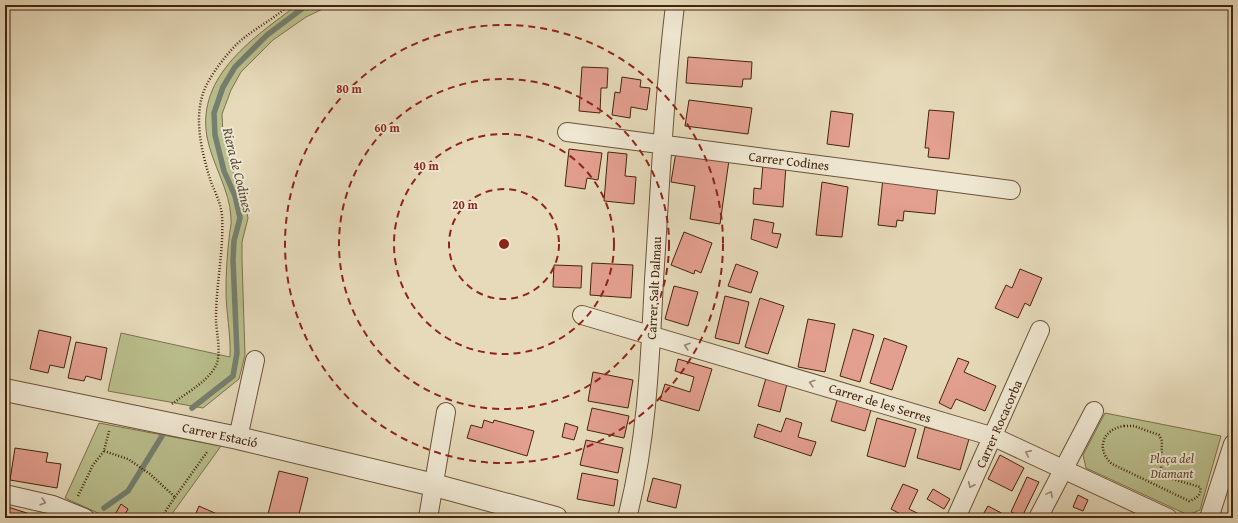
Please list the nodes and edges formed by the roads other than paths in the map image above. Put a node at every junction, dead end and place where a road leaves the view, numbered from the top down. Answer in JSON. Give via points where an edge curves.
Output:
{"nodes":[{"id":1,"x":675,"y":5,"type":"edge"},
{"id":2,"x":567,"y":132,"type":"dead end"},
{"id":3,"x":662,"y":144,"type":"junction"},
{"id":4,"x":1011,"y":190,"type":"dead end"},
{"id":5,"x":582,"y":315,"type":"dead end"},
{"id":6,"x":1040,"y":330,"type":"dead end"},
{"id":7,"x":651,"y":336,"type":"junction"},
{"id":8,"x":255,"y":360,"type":"dead end"},
{"id":9,"x":5,"y":390,"type":"edge"},
{"id":10,"x":1094,"y":411,"type":"dead end"},
{"id":11,"x":446,"y":412,"type":"dead end"},
{"id":12,"x":229,"y":436,"type":"junction"},
{"id":13,"x":994,"y":437,"type":"junction"},
{"id":14,"x":1233,"y":444,"type":"edge"},
{"id":15,"x":1064,"y":470,"type":"junction"},
{"id":16,"x":434,"y":486,"type":"junction"},
{"id":17,"x":5,"y":494,"type":"edge"},
{"id":18,"x":78,"y":515,"type":"edge"},
{"id":19,"x":428,"y":518,"type":"edge"},
{"id":20,"x":556,"y":518,"type":"edge"},
{"id":21,"x":627,"y":518,"type":"edge"},
{"id":22,"x":956,"y":518,"type":"edge"},
{"id":23,"x":1038,"y":518,"type":"edge"},
{"id":24,"x":1168,"y":518,"type":"edge"},
{"id":25,"x":1209,"y":518,"type":"edge"}],
"edges":[{"from":1,"to":3,"type":"street","name":"Carrer Salt Dalmau"},
{"from":2,"to":3,"type":"street","name":"Carrer Codines"},
{"from":3,"to":4,"type":"street","name":"Carrer Codines"},
{"from":3,"to":7,"type":"street","name":"Carrer Salt Dalmau"},
{"from":5,"to":7,"type":"street","name":"Carrer de les Serres"},
{"from":6,"to":13,"type":"street","name":"Carrer Rocacorba"},
{"from":13,"to":7,"type":"street","name":"Carrer de les Serres","one_way":true},
{"from":7,"to":21,"type":"street","name":"Carrer Salt Dalmau","via":[[645,418]]},
{"from":8,"to":12,"type":"street"},
{"from":9,"to":12,"type":"street","name":"Carrer Estació"},
{"from":10,"to":15,"type":"street"},
{"from":11,"to":16,"type":"street"},
{"from":12,"to":16,"type":"street","name":"Carrer Estació"},
{"from":15,"to":13,"type":"street","name":"Carrer de les Serres","one_way":true},
{"from":13,"to":22,"type":"street","name":"Carrer Rocacorba","one_way":true},
{"from":14,"to":25,"type":"street"},
{"from":23,"to":15,"type":"street","one_way":true},
{"from":15,"to":24,"type":"street","name":"Carrer de les Serres"},
{"from":16,"to":19,"type":"street"},
{"from":16,"to":20,"type":"street","name":"Carrer Estació"},
{"from":17,"to":18,"type":"street","one_way":true,"via":[[34,499]]}]}
